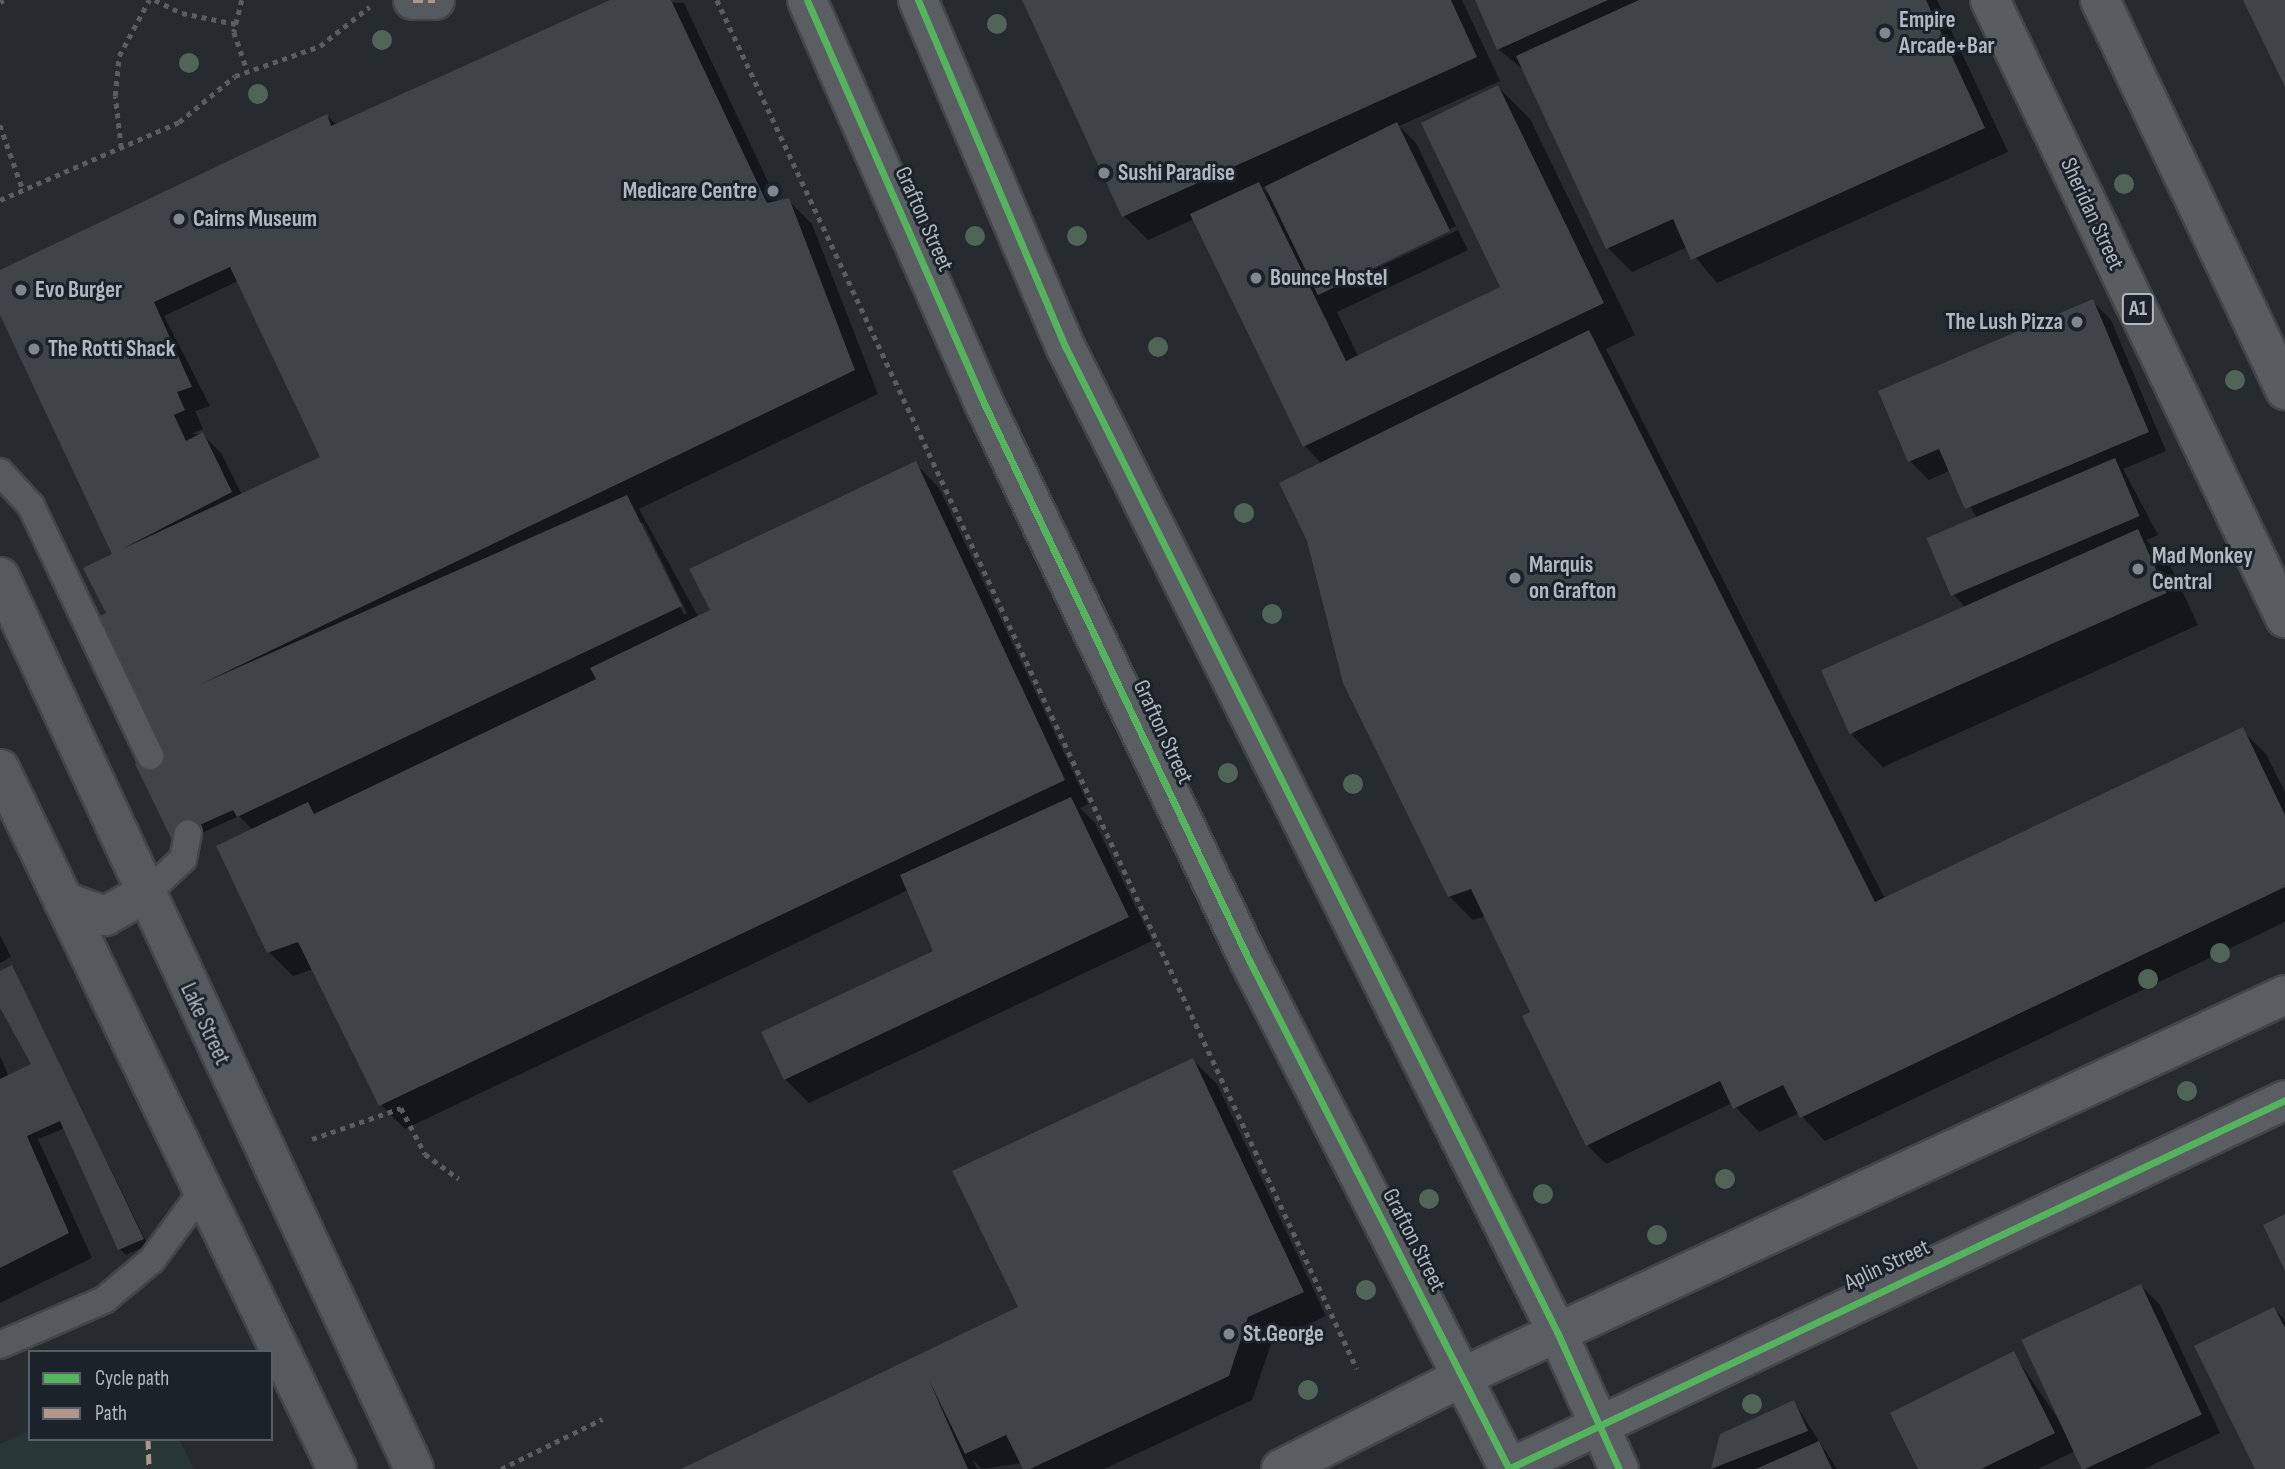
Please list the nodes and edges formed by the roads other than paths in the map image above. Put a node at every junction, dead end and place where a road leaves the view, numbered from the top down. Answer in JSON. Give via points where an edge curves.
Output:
{"nodes":[{"id":1,"x":413,"y":0,"type":"edge"},
{"id":2,"x":435,"y":0,"type":"edge"},
{"id":3,"x":807,"y":0,"type":"edge"},
{"id":4,"x":918,"y":0,"type":"edge"},
{"id":5,"x":1990,"y":0,"type":"edge"},
{"id":6,"x":2100,"y":0,"type":"edge"},
{"id":7,"x":2285,"y":390,"type":"edge"},
{"id":8,"x":0,"y":472,"type":"edge"},
{"id":9,"x":0,"y":577,"type":"edge"},
{"id":10,"x":2285,"y":618,"type":"edge"},
{"id":11,"x":150,"y":756,"type":"dead end"},
{"id":12,"x":0,"y":769,"type":"edge"},
{"id":13,"x":188,"y":833,"type":"dead end"},
{"id":14,"x":148,"y":892,"type":"junction"},
{"id":15,"x":63,"y":901,"type":"junction"},
{"id":16,"x":2285,"y":995,"type":"edge"},
{"id":17,"x":2285,"y":1100,"type":"edge"},
{"id":18,"x":204,"y":1189,"type":"junction"},
{"id":19,"x":1558,"y":1334,"type":"junction"},
{"id":20,"x":0,"y":1345,"type":"edge"},
{"id":21,"x":1464,"y":1377,"type":"junction"},
{"id":22,"x":1598,"y":1421,"type":"junction"},
{"id":23,"x":337,"y":1469,"type":"edge"},
{"id":24,"x":414,"y":1469,"type":"edge"},
{"id":25,"x":1281,"y":1469,"type":"edge"},
{"id":26,"x":1509,"y":1469,"type":"edge"},
{"id":27,"x":1619,"y":1469,"type":"edge"}],
"edges":[{"from":1,"to":2,"type":"street"},
{"from":3,"to":21,"type":"street","name":"Grafton Street","via":[[982,398],[1249,960]]},
{"from":4,"to":19,"type":"street","via":[[1066,348]]},
{"from":5,"to":10,"type":"highway","name":"Sheridan Street","number":"A1"},
{"from":6,"to":7,"type":"highway"},
{"from":8,"to":11,"type":"lane","via":[[31,506]]},
{"from":9,"to":14,"type":"street","name":"Lake Street"},
{"from":12,"to":15,"type":"street"},
{"from":13,"to":14,"type":"lane","via":[[183,859]]},
{"from":14,"to":15,"type":"street","via":[[105,916]]},
{"from":14,"to":24,"type":"street","name":"Lake Street"},
{"from":15,"to":18,"type":"street"},
{"from":16,"to":19,"type":"street"},
{"from":17,"to":22,"type":"street","name":"Aplin Street"},
{"from":18,"to":20,"type":"lane","via":[[152,1260],[104,1300]]},
{"from":18,"to":23,"type":"street"},
{"from":19,"to":21,"type":"street"},
{"from":19,"to":22,"type":"street"},
{"from":21,"to":25,"type":"street"},
{"from":21,"to":26,"type":"street","name":"Grafton Street"},
{"from":22,"to":26,"type":"street","name":"Aplin Street"},
{"from":22,"to":27,"type":"street"}]}
